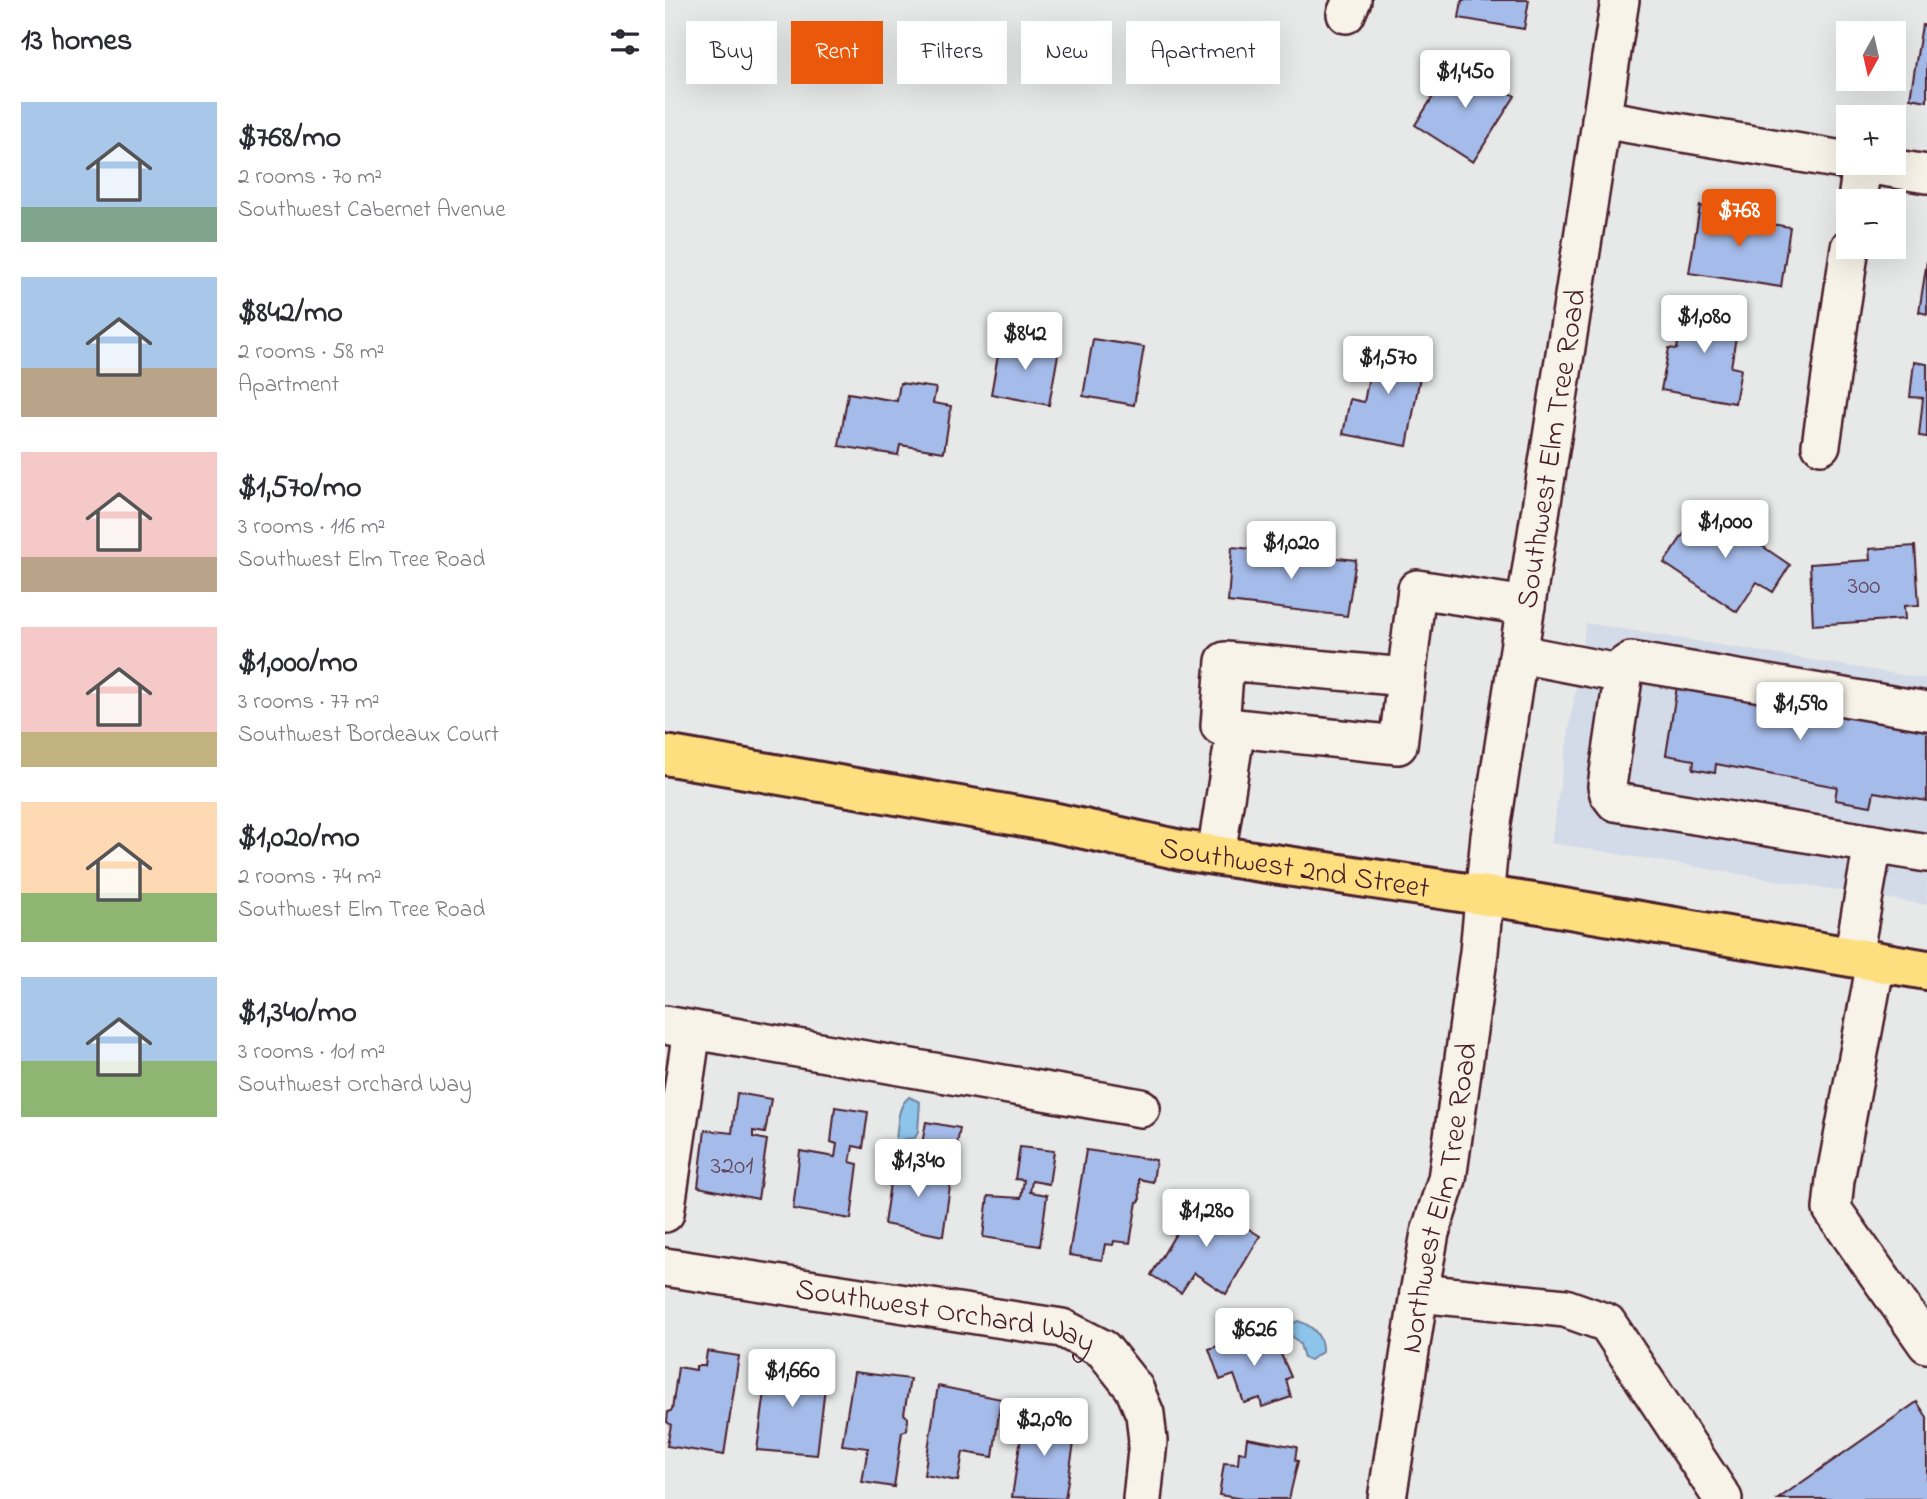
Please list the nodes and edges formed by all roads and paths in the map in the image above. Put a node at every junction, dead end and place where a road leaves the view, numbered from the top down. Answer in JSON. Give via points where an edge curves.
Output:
{"nodes":[{"id":1,"x":1620,"y":0,"type":"edge"},
{"id":2,"x":1601,"y":119,"type":"junction"},
{"id":3,"x":1836,"y":159,"type":"edge"},
{"id":4,"x":1906,"y":171,"type":"edge"},
{"id":5,"x":1927,"y":174,"type":"edge"},
{"id":6,"x":1848,"y":259,"type":"edge"},
{"id":7,"x":1821,"y":445,"type":"dead end"},
{"id":8,"x":1526,"y":606,"type":"junction"},
{"id":9,"x":1519,"y":654,"type":"junction"},
{"id":10,"x":1623,"y":674,"type":"junction"},
{"id":11,"x":1406,"y":677,"type":"junction"},
{"id":12,"x":1927,"y":711,"type":"edge"},
{"id":13,"x":1236,"y":728,"type":"junction"},
{"id":14,"x":665,"y":755,"type":"edge"},
{"id":15,"x":1873,"y":844,"type":"junction"},
{"id":16,"x":1927,"y":853,"type":"edge"},
{"id":17,"x":1216,"y":855,"type":"junction"},
{"id":18,"x":1484,"y":897,"type":"junction"},
{"id":19,"x":1864,"y":960,"type":"junction"},
{"id":20,"x":1927,"y":970,"type":"edge"},
{"id":21,"x":678,"y":1027,"type":"edge"},
{"id":22,"x":1142,"y":1108,"type":"dead end"},
{"id":23,"x":665,"y":1213,"type":"edge"},
{"id":24,"x":665,"y":1267,"type":"edge"},
{"id":25,"x":1419,"y":1293,"type":"junction"},
{"id":26,"x":1927,"y":1344,"type":"edge"},
{"id":27,"x":1142,"y":1499,"type":"edge"},
{"id":28,"x":1387,"y":1499,"type":"edge"},
{"id":29,"x":1723,"y":1499,"type":"edge"}],
"edges":[{"from":1,"to":2,"type":"street","name":"Southwest Elm Tree Road"},
{"from":2,"to":3,"type":"street"},
{"from":2,"to":8,"type":"street","name":"Southwest Elm Tree Road"},
{"from":4,"to":5,"type":"street"},
{"from":6,"to":7,"type":"street"},
{"from":8,"to":9,"type":"street","name":"Southwest Elm Tree Road"},
{"from":8,"to":11,"type":"street","via":[[1416,589]]},
{"from":9,"to":10,"type":"street"},
{"from":9,"to":18,"type":"street","name":"Southwest Elm Tree Road"},
{"from":10,"to":12,"type":"street","via":[[1630,661]]},
{"from":10,"to":15,"type":"street","via":[[1607,786],[1615,802]]},
{"from":11,"to":13,"type":"street","via":[[1398,745]]},
{"from":11,"to":13,"type":"street","via":[[1225,661],[1220,726]]},
{"from":13,"to":17,"type":"street"},
{"from":14,"to":17,"type":"main road","name":"Southwest 2nd Street"},
{"from":15,"to":16,"type":"street"},
{"from":15,"to":19,"type":"street"},
{"from":17,"to":18,"type":"main road","name":"Southwest 2nd Street"},
{"from":18,"to":19,"type":"main road","name":"Southwest 2nd Street"},
{"from":18,"to":25,"type":"street","name":"Northwest Elm Tree Road","via":[[1447,1179]]},
{"from":19,"to":20,"type":"main road","name":"Southwest 2nd Street"},
{"from":19,"to":26,"type":"street","via":[[1832,1209]]},
{"from":21,"to":22,"type":"street"},
{"from":21,"to":23,"type":"street"},
{"from":24,"to":27,"type":"street","name":"Southwest Orchard Way","via":[[1062,1328],[1103,1349],[1134,1388],[1145,1414],[1148,1441]]},
{"from":25,"to":28,"type":"street","name":"Northwest Elm Tree Road"},
{"from":25,"to":29,"type":"street","via":[[1565,1308],[1607,1323]]}]}
